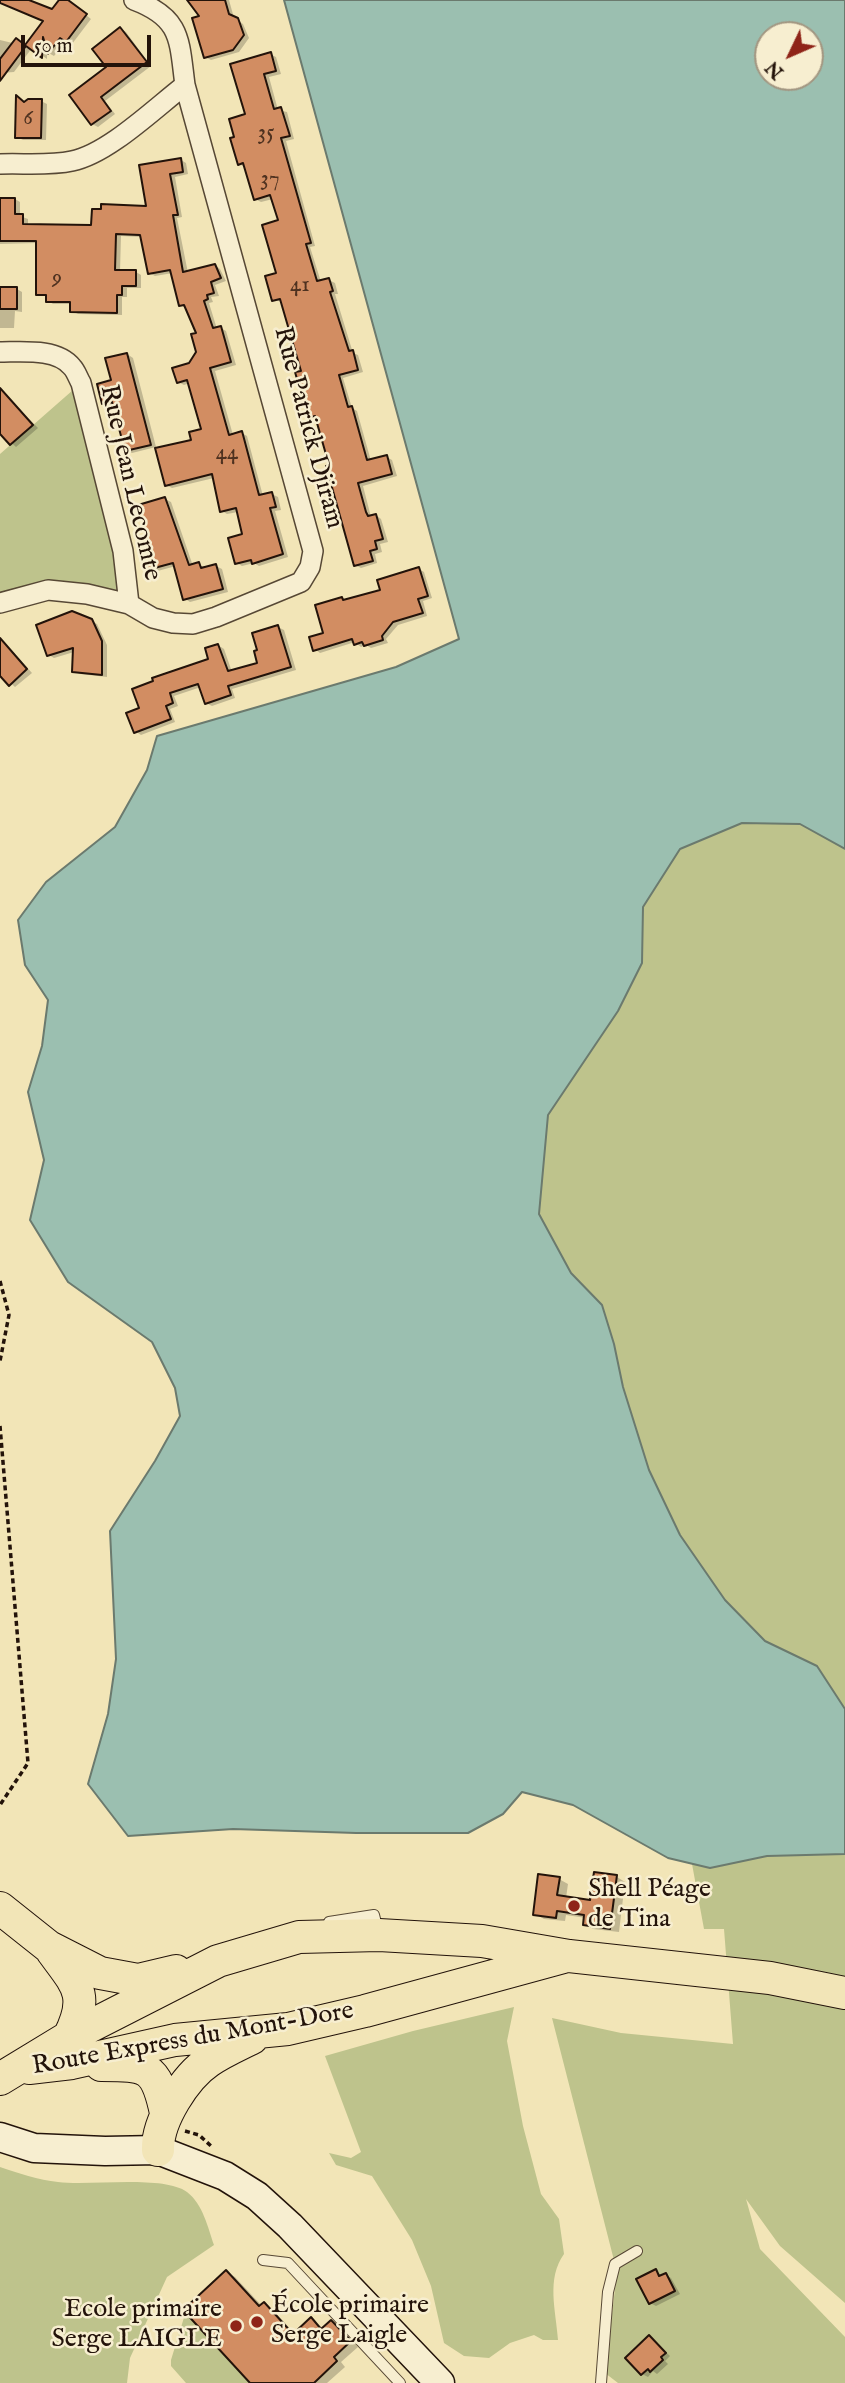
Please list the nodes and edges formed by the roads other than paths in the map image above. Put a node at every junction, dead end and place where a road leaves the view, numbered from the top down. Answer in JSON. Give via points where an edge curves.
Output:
{"nodes":[{"id":1,"x":134,"y":0,"type":"edge"},
{"id":2,"x":185,"y":85,"type":"junction"},
{"id":3,"x":0,"y":164,"type":"edge"},
{"id":4,"x":0,"y":352,"type":"edge"},
{"id":5,"x":0,"y":603,"type":"edge"},
{"id":6,"x":129,"y":604,"type":"junction"},
{"id":7,"x":0,"y":1908,"type":"edge"},
{"id":8,"x":49,"y":1947,"type":"junction"},
{"id":9,"x":569,"y":1956,"type":"junction"},
{"id":10,"x":218,"y":1961,"type":"junction"},
{"id":11,"x":845,"y":1993,"type":"edge"},
{"id":12,"x":288,"y":2029,"type":"junction"},
{"id":13,"x":71,"y":2050,"type":"junction"},
{"id":14,"x":8,"y":2074,"type":"edge"},
{"id":15,"x":166,"y":2113,"type":"junction"},
{"id":16,"x":0,"y":2137,"type":"edge"},
{"id":17,"x":158,"y":2150,"type":"junction"},
{"id":18,"x":637,"y":2250,"type":"dead end"},
{"id":19,"x":263,"y":2260,"type":"dead end"},
{"id":20,"x":400,"y":2383,"type":"edge"},
{"id":21,"x":440,"y":2383,"type":"edge"},
{"id":22,"x":601,"y":2383,"type":"edge"}],
"edges":[{"from":1,"to":2,"type":"street","name":"Rue Patrick Djiram","via":[[162,13],[172,24]]},
{"from":2,"to":3,"type":"street","via":[[87,156],[51,163]]},
{"from":2,"to":6,"type":"street","name":"Rue Patrick Djiram","via":[[313,551],[301,582],[216,618],[173,623]]},
{"from":4,"to":6,"type":"street","name":"Rue Jean Lecomte","via":[[37,352],[60,358],[72,366],[81,383],[123,551]]},
{"from":5,"to":6,"type":"street","name":"Rue Patrick Djiram","via":[[48,590]]},
{"from":7,"to":8,"type":"main road"},
{"from":8,"to":10,"type":"main road","via":[[100,1973],[138,1980]]},
{"from":8,"to":13,"type":"main road","via":[[81,1998]]},
{"from":9,"to":10,"type":"main road","name":"Route Express du Mont-Dore","via":[[482,1941],[379,1935],[299,1937]]},
{"from":9,"to":11,"type":"main road","name":"Route Express du Mont-Dore","via":[[770,1978]]},
{"from":9,"to":12,"type":"main road","name":"Route Express du Mont-Dore"},
{"from":10,"to":13,"type":"main road","name":"Route Express du Mont-Dore"},
{"from":12,"to":13,"type":"main road","name":"Route Express du Mont-Dore"},
{"from":12,"to":15,"type":"main road","via":[[257,2036],[207,2063]]},
{"from":13,"to":14,"type":"main road","name":"Route Express du Mont-Dore"},
{"from":13,"to":15,"type":"main road","via":[[96,2065],[137,2065],[151,2074],[161,2088]]},
{"from":15,"to":17,"type":"main road"},
{"from":16,"to":17,"type":"main road","via":[[34,2148]]},
{"from":17,"to":21,"type":"main road","via":[[225,2176],[257,2196]]},
{"from":18,"to":22,"type":"lane","via":[[615,2264],[608,2292]]},
{"from":19,"to":20,"type":"lane","via":[[288,2263]]}]}
